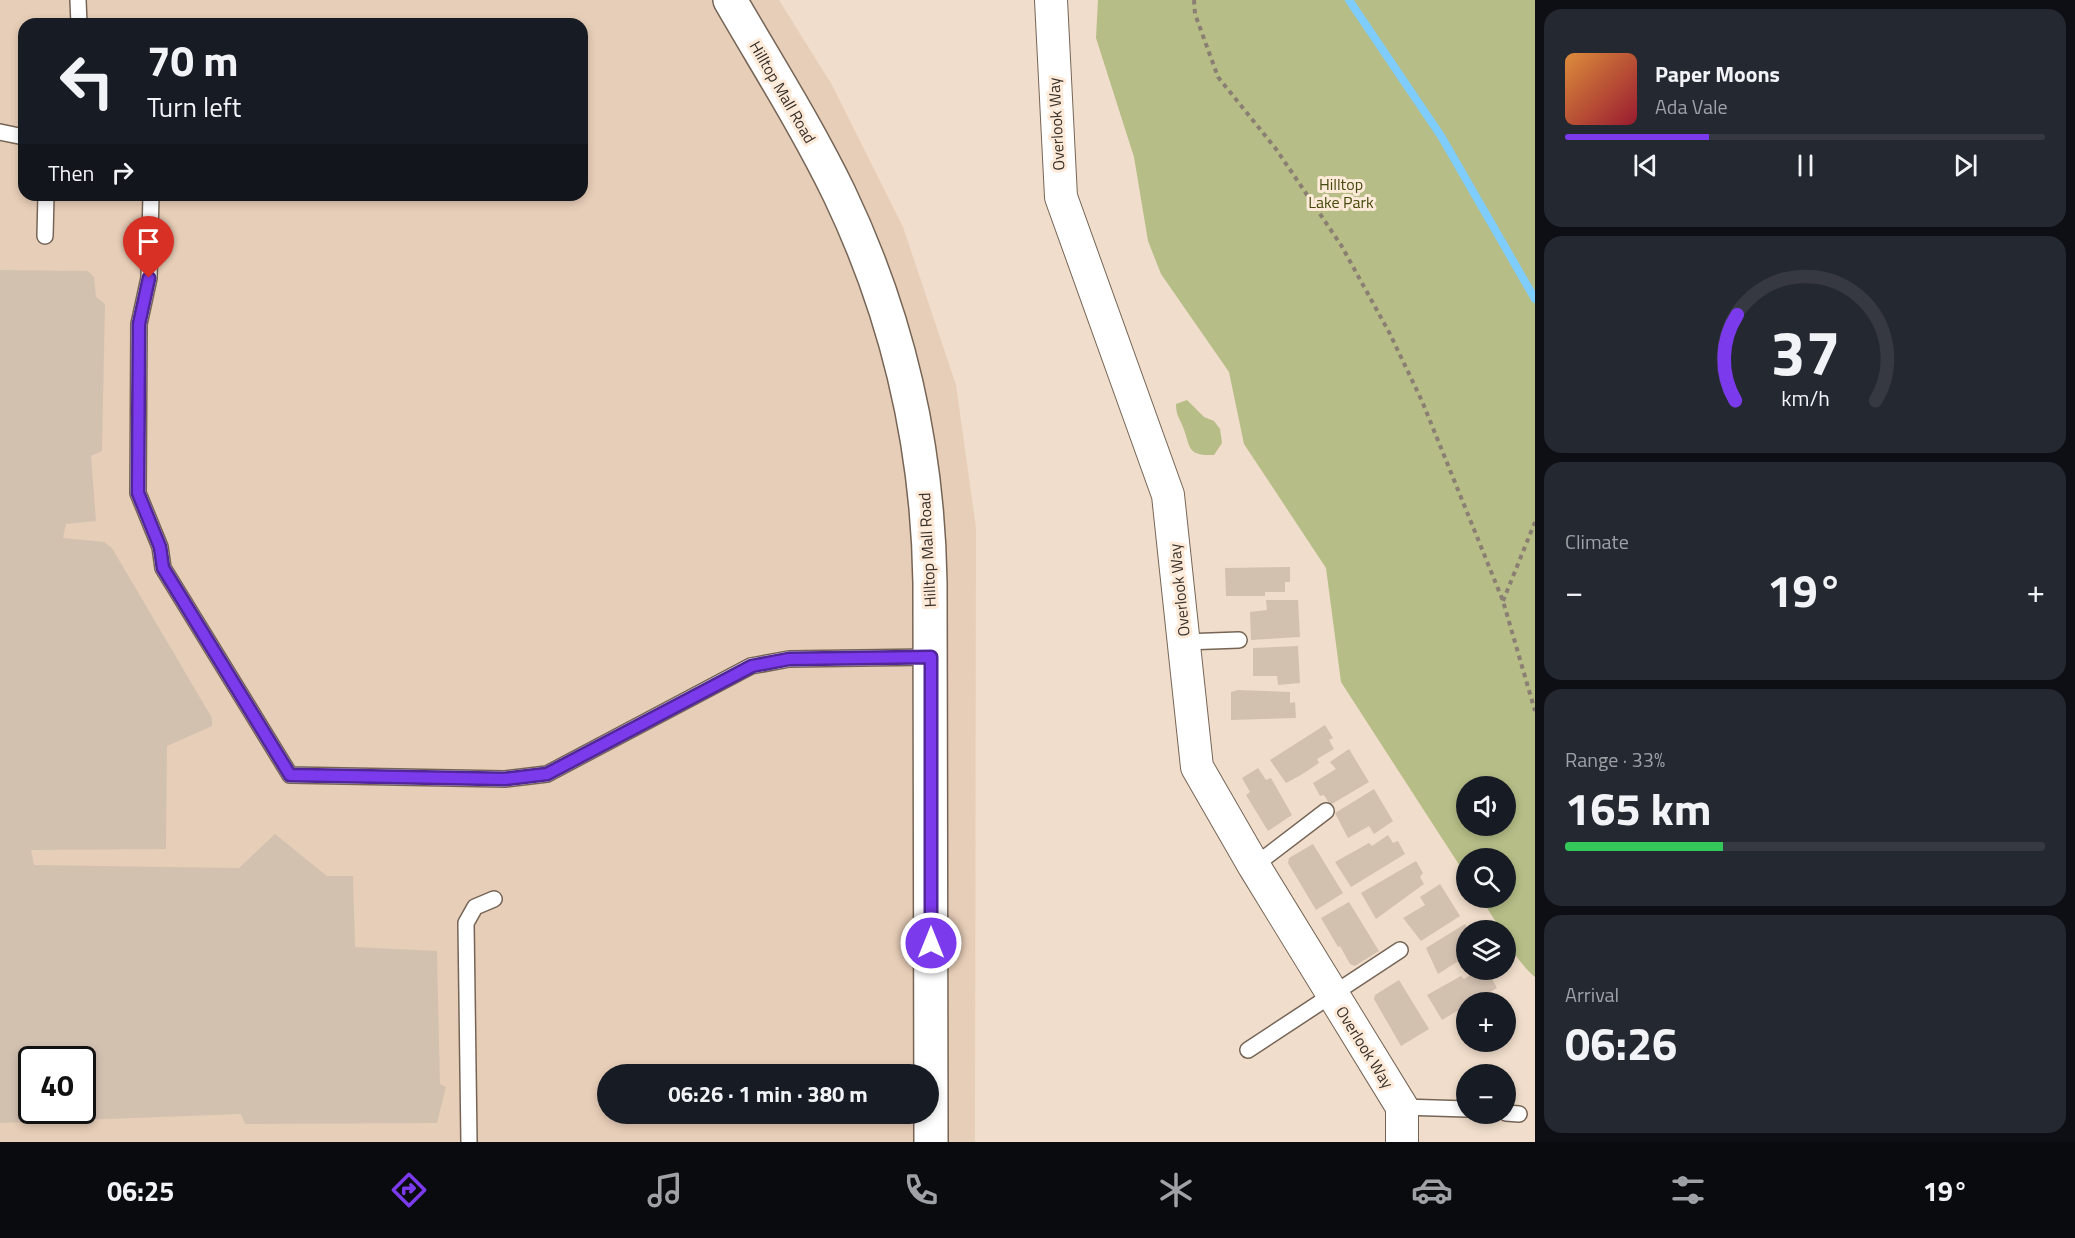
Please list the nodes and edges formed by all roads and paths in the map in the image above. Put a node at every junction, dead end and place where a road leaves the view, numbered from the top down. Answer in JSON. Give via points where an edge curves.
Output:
{"nodes":[{"id":1,"x":78,"y":0,"type":"edge"},
{"id":2,"x":730,"y":0,"type":"edge"},
{"id":3,"x":1051,"y":0,"type":"edge"},
{"id":4,"x":1194,"y":0,"type":"edge"},
{"id":5,"x":79,"y":18,"type":"edge"},
{"id":6,"x":0,"y":132,"type":"edge"},
{"id":7,"x":18,"y":135,"type":"edge"},
{"id":8,"x":46,"y":201,"type":"edge"},
{"id":9,"x":151,"y":201,"type":"edge"},
{"id":10,"x":45,"y":236,"type":"dead end"},
{"id":11,"x":1535,"y":522,"type":"edge"},
{"id":12,"x":1503,"y":602,"type":"junction"},
{"id":13,"x":1239,"y":640,"type":"dead end"},
{"id":14,"x":1184,"y":642,"type":"junction"},
{"id":15,"x":931,"y":657,"type":"junction"},
{"id":16,"x":1535,"y":711,"type":"edge"},
{"id":17,"x":1326,"y":811,"type":"dead end"},
{"id":18,"x":1254,"y":866,"type":"junction"},
{"id":19,"x":494,"y":899,"type":"dead end"},
{"id":20,"x":1400,"y":950,"type":"dead end"},
{"id":21,"x":1333,"y":995,"type":"junction"},
{"id":22,"x":1248,"y":1050,"type":"dead end"},
{"id":23,"x":1402,"y":1107,"type":"junction"},
{"id":24,"x":1456,"y":1109,"type":"edge"},
{"id":25,"x":468,"y":1142,"type":"edge"},
{"id":26,"x":931,"y":1142,"type":"edge"},
{"id":27,"x":1402,"y":1142,"type":"edge"}],
"edges":[{"from":1,"to":5,"type":"lane"},
{"from":2,"to":15,"type":"street","name":"Hilltop Mall Road","via":[[838,191],[869,260],[896,341],[912,408],[927,510]]},
{"from":3,"to":14,"type":"street","name":"Overlook Way","via":[[1061,197],[1168,495]]},
{"from":4,"to":12,"type":"path","via":[[1195,14],[1218,77],[1276,149],[1335,235],[1389,332],[1422,401]]},
{"from":6,"to":7,"type":"lane"},
{"from":8,"to":10,"type":"lane"},
{"from":9,"to":15,"type":"lane","via":[[149,278],[139,324],[138,493],[160,547],[163,568],[290,775],[505,779],[547,774],[752,666],[789,659]]},
{"from":11,"to":12,"type":"path"},
{"from":12,"to":16,"type":"path"},
{"from":13,"to":14,"type":"lane"},
{"from":14,"to":18,"type":"street","name":"Overlook Way","via":[[1197,767]]},
{"from":15,"to":26,"type":"street","name":"Hilltop Mall Road"},
{"from":17,"to":18,"type":"lane"},
{"from":18,"to":21,"type":"street","name":"Overlook Way"},
{"from":19,"to":25,"type":"lane","via":[[476,907],[466,923]]},
{"from":20,"to":21,"type":"lane"},
{"from":21,"to":22,"type":"lane"},
{"from":21,"to":23,"type":"street","name":"Overlook Way"},
{"from":23,"to":24,"type":"lane"},
{"from":23,"to":27,"type":"street","name":"Overlook Way"}]}
